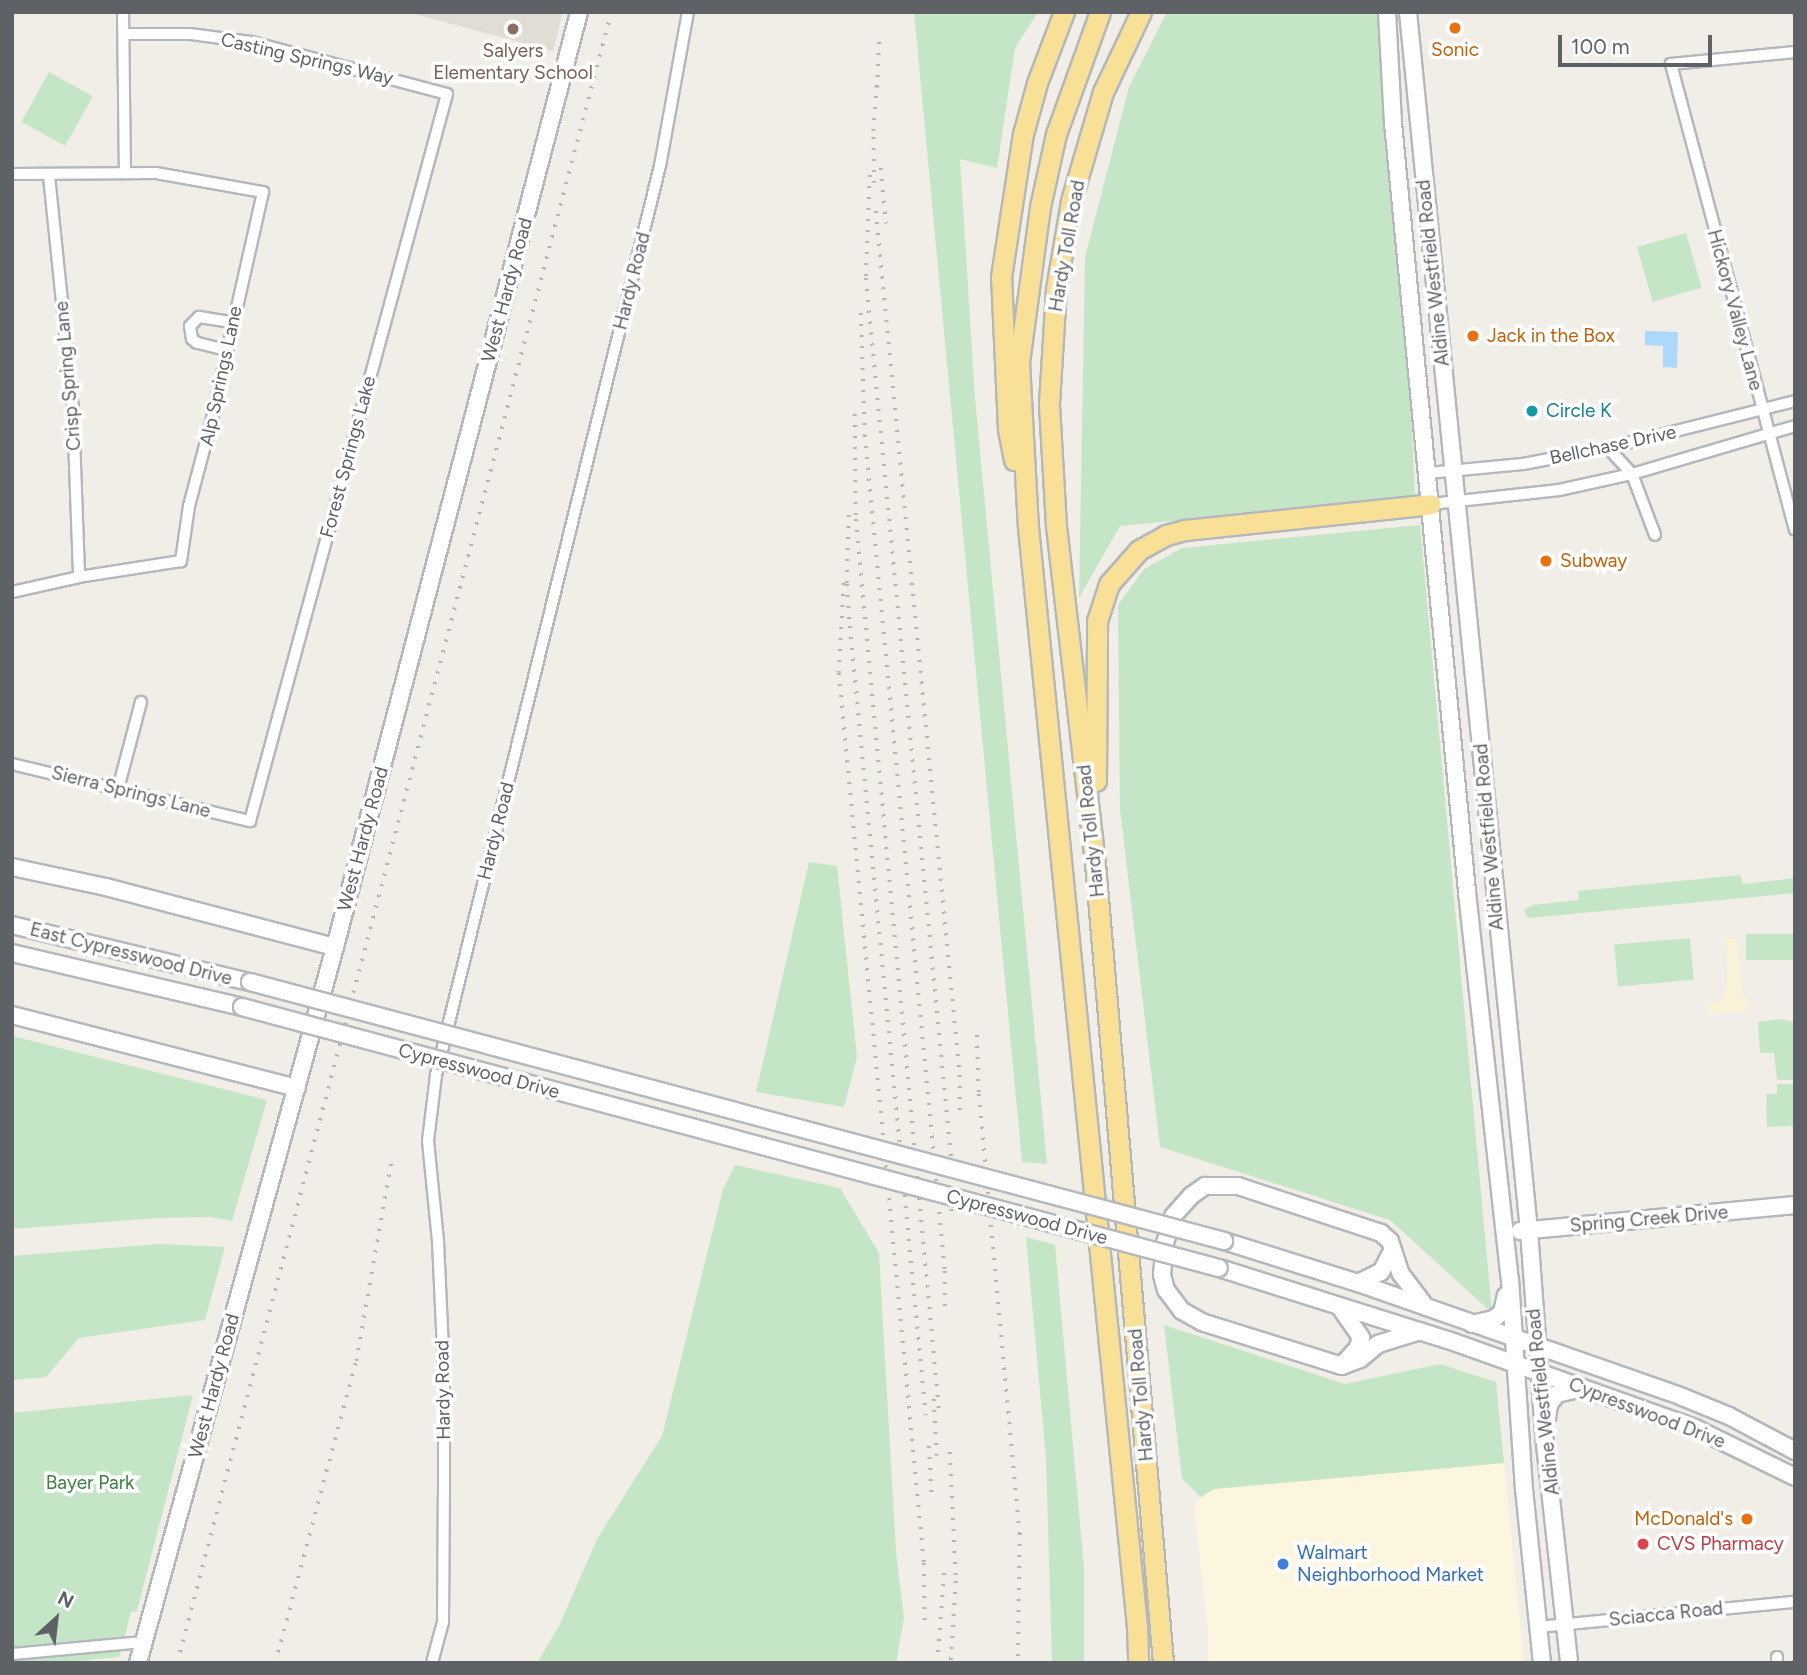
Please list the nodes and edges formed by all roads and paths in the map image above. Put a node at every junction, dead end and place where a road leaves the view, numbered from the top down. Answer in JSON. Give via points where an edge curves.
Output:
{"nodes":[{"id":1,"x":123,"y":12,"type":"edge"},
{"id":2,"x":579,"y":12,"type":"edge"},
{"id":3,"x":688,"y":12,"type":"edge"},
{"id":4,"x":1064,"y":12,"type":"edge"},
{"id":5,"x":1387,"y":12,"type":"edge"},
{"id":6,"x":1408,"y":12,"type":"edge"},
{"id":7,"x":1099,"y":15,"type":"edge"},
{"id":8,"x":1137,"y":21,"type":"edge"},
{"id":9,"x":124,"y":34,"type":"junction"},
{"id":10,"x":1410,"y":35,"type":"junction"},
{"id":11,"x":1388,"y":37,"type":"junction"},
{"id":12,"x":1795,"y":52,"type":"edge"},
{"id":13,"x":447,"y":94,"type":"joint"},
{"id":14,"x":125,"y":173,"type":"junction"},
{"id":15,"x":12,"y":174,"type":"edge"},
{"id":16,"x":49,"y":176,"type":"junction"},
{"id":17,"x":1426,"y":209,"type":"junction"},
{"id":18,"x":1403,"y":212,"type":"junction"},
{"id":19,"x":232,"y":322,"type":"junction"},
{"id":20,"x":226,"y":350,"type":"junction"},
{"id":21,"x":1795,"y":401,"type":"edge"},
{"id":22,"x":1761,"y":408,"type":"junction"},
{"id":23,"x":1795,"y":426,"type":"edge"},
{"id":24,"x":1769,"y":435,"type":"junction"},
{"id":25,"x":1608,"y":449,"type":"junction"},
{"id":26,"x":1452,"y":471,"type":"junction"},
{"id":27,"x":1428,"y":473,"type":"junction"},
{"id":28,"x":1632,"y":474,"type":"junction"},
{"id":29,"x":1456,"y":501,"type":"junction"},
{"id":30,"x":1431,"y":504,"type":"junction"},
{"id":31,"x":1028,"y":527,"type":"junction"},
{"id":32,"x":1795,"y":530,"type":"edge"},
{"id":33,"x":1655,"y":535,"type":"dead end"},
{"id":34,"x":79,"y":576,"type":"junction"},
{"id":35,"x":12,"y":592,"type":"edge"},
{"id":36,"x":141,"y":702,"type":"dead end"},
{"id":37,"x":1479,"y":722,"type":"junction"},
{"id":38,"x":1451,"y":723,"type":"junction"},
{"id":39,"x":12,"y":764,"type":"edge"},
{"id":40,"x":118,"y":789,"type":"junction"},
{"id":41,"x":250,"y":821,"type":"joint"},
{"id":42,"x":1096,"y":863,"type":"junction"},
{"id":43,"x":12,"y":867,"type":"edge"},
{"id":44,"x":1494,"y":891,"type":"junction"},
{"id":45,"x":1467,"y":892,"type":"junction"},
{"id":46,"x":12,"y":925,"type":"edge"},
{"id":47,"x":335,"y":947,"type":"junction"},
{"id":48,"x":12,"y":953,"type":"edge"},
{"id":49,"x":12,"y":959,"type":"edge"},
{"id":50,"x":61,"y":963,"type":"junction"},
{"id":51,"x":250,"y":982,"type":"joint"},
{"id":52,"x":242,"y":1007,"type":"joint"},
{"id":53,"x":12,"y":1015,"type":"edge"},
{"id":54,"x":1484,"y":1063,"type":"junction"},
{"id":55,"x":1510,"y":1063,"type":"junction"},
{"id":56,"x":296,"y":1088,"type":"junction"},
{"id":57,"x":1795,"y":1205,"type":"edge"},
{"id":58,"x":1529,"y":1230,"type":"junction"},
{"id":59,"x":1504,"y":1231,"type":"junction"},
{"id":60,"x":1392,"y":1251,"type":"junction"},
{"id":61,"x":1510,"y":1279,"type":"junction"},
{"id":62,"x":1359,"y":1283,"type":"junction"},
{"id":63,"x":1339,"y":1306,"type":"junction"},
{"id":64,"x":1426,"y":1307,"type":"junction"},
{"id":65,"x":1471,"y":1324,"type":"junction"},
{"id":66,"x":1420,"y":1331,"type":"junction"},
{"id":67,"x":1514,"y":1340,"type":"junction"},
{"id":68,"x":1537,"y":1348,"type":"junction"},
{"id":69,"x":1515,"y":1365,"type":"junction"},
{"id":70,"x":1342,"y":1366,"type":"junction"},
{"id":71,"x":1539,"y":1373,"type":"junction"},
{"id":72,"x":1584,"y":1388,"type":"junction"},
{"id":73,"x":1544,"y":1435,"type":"junction"},
{"id":74,"x":1767,"y":1435,"type":"junction"},
{"id":75,"x":1795,"y":1451,"type":"edge"},
{"id":76,"x":1756,"y":1457,"type":"junction"},
{"id":77,"x":1795,"y":1478,"type":"edge"},
{"id":78,"x":1795,"y":1602,"type":"edge"},
{"id":79,"x":1566,"y":1625,"type":"junction"},
{"id":80,"x":1538,"y":1627,"type":"junction"},
{"id":81,"x":143,"y":1642,"type":"junction"},
{"id":82,"x":12,"y":1654,"type":"edge"},
{"id":83,"x":138,"y":1663,"type":"edge"},
{"id":84,"x":432,"y":1663,"type":"edge"},
{"id":85,"x":1138,"y":1663,"type":"edge"},
{"id":86,"x":1163,"y":1663,"type":"edge"},
{"id":87,"x":1542,"y":1663,"type":"edge"},
{"id":88,"x":1569,"y":1663,"type":"edge"}],
"edges":[{"from":1,"to":9,"type":"street"},
{"from":2,"to":47,"type":"main road","name":"West Hardy Road"},
{"from":3,"to":84,"type":"street","name":"Hardy Road","via":[[660,166],[436,1075],[428,1141],[444,1373],[444,1494],[443,1622]]},
{"from":4,"to":31,"type":"highway","via":[[1023,134],[1001,277],[1008,429]]},
{"from":5,"to":11,"type":"main road","name":"Aldine Westfield Road"},
{"from":6,"to":10,"type":"main road","name":"Aldine Westfield Road"},
{"from":7,"to":31,"type":"highway","name":"Hardy Toll Road","via":[[1056,134],[1040,206],[1019,362]]},
{"from":8,"to":42,"type":"highway","name":"Hardy Toll Road","via":[[1103,92],[1072,201],[1056,289],[1049,405],[1056,526]]},
{"from":9,"to":13,"type":"street","name":"Casting Springs Way","via":[[190,34],[251,42]]},
{"from":9,"to":14,"type":"street"},
{"from":10,"to":11,"type":"main road"},
{"from":10,"to":17,"type":"main road","name":"Aldine Westfield Road"},
{"from":11,"to":18,"type":"main road","name":"Aldine Westfield Road"},
{"from":12,"to":22,"type":"street","name":"Hickory Valley Lane","via":[[1671,64]]},
{"from":13,"to":41,"type":"street","name":"Forest Springs Lake"},
{"from":14,"to":16,"type":"street"},
{"from":14,"to":19,"type":"street","name":"Alp Springs Lane","via":[[182,176],[263,192]]},
{"from":15,"to":16,"type":"street"},
{"from":16,"to":34,"type":"street","name":"Crisp Spring Lane","via":[[73,411]]},
{"from":17,"to":18,"type":"main road"},
{"from":17,"to":26,"type":"main road","name":"Aldine Westfield Road"},
{"from":18,"to":27,"type":"main road","name":"Aldine Westfield Road"},
{"from":19,"to":20,"type":"street","name":"Alp Springs Lane"},
{"from":19,"to":20,"type":"street","via":[[199,317],[190,326],[197,343]]},
{"from":20,"to":34,"type":"street","name":"Alp Springs Lane","via":[[189,506],[181,561]]},
{"from":21,"to":22,"type":"street","name":"Bellchase Drive"},
{"from":22,"to":24,"type":"street","name":"Hickory Valley Lane"},
{"from":22,"to":25,"type":"street","name":"Bellchase Drive"},
{"from":23,"to":24,"type":"street","name":"Bellchase Drive"},
{"from":24,"to":28,"type":"street","name":"Bellchase Drive"},
{"from":24,"to":32,"type":"street","name":"Hickory Valley Lane"},
{"from":25,"to":26,"type":"street","name":"Bellchase Drive"},
{"from":25,"to":28,"type":"street"},
{"from":26,"to":27,"type":"street","name":"Bellchase Drive"},
{"from":26,"to":29,"type":"main road","name":"Aldine Westfield Road"},
{"from":27,"to":30,"type":"main road","name":"Aldine Westfield Road"},
{"from":28,"to":29,"type":"street","name":"Bellchase Drive","via":[[1559,490]]},
{"from":28,"to":33,"type":"street"},
{"from":29,"to":30,"type":"street","name":"Bellchase Drive"},
{"from":29,"to":37,"type":"main road","name":"Aldine Westfield Road"},
{"from":30,"to":38,"type":"main road","name":"Aldine Westfield Road"},
{"from":30,"to":42,"type":"highway","via":[[1185,530],[1152,541],[1128,560],[1109,584],[1097,621]]},
{"from":31,"to":85,"type":"highway","name":"Hardy Toll Road"},
{"from":34,"to":35,"type":"street"},
{"from":36,"to":40,"type":"street"},
{"from":37,"to":38,"type":"main road"},
{"from":37,"to":44,"type":"main road","name":"Aldine Westfield Road"},
{"from":38,"to":45,"type":"main road","name":"Aldine Westfield Road"},
{"from":39,"to":40,"type":"street","name":"Sierra Springs Lane"},
{"from":40,"to":41,"type":"street","name":"Sierra Springs Lane"},
{"from":42,"to":86,"type":"highway","name":"Hardy Toll Road"},
{"from":43,"to":47,"type":"main road"},
{"from":44,"to":45,"type":"main road"},
{"from":44,"to":55,"type":"main road","name":"Aldine Westfield Road"},
{"from":45,"to":54,"type":"main road","name":"Aldine Westfield Road"},
{"from":46,"to":51,"type":"main road","name":"East Cypresswood Drive"},
{"from":47,"to":56,"type":"main road","name":"West Hardy Road"},
{"from":48,"to":50,"type":"main road","name":"East Cypresswood Drive"},
{"from":49,"to":50,"type":"main road"},
{"from":50,"to":52,"type":"main road","name":"East Cypresswood Drive"},
{"from":51,"to":62,"type":"main road","name":"Cypresswood Drive","bridge":true,"via":[[1224,1241]]},
{"from":52,"to":63,"type":"main road","name":"Cypresswood Drive","bridge":true,"via":[[1219,1268]]},
{"from":53,"to":56,"type":"main road"},
{"from":54,"to":55,"type":"main road"},
{"from":54,"to":59,"type":"main road","name":"Aldine Westfield Road"},
{"from":55,"to":58,"type":"main road","name":"Aldine Westfield Road"},
{"from":56,"to":81,"type":"main road","name":"West Hardy Road"},
{"from":57,"to":58,"type":"main road","name":"Spring Creek Drive"},
{"from":58,"to":59,"type":"main road","name":"Spring Creek Drive"},
{"from":58,"to":68,"type":"main road","name":"Aldine Westfield Road"},
{"from":59,"to":61,"type":"main road","name":"Aldine Westfield Road"},
{"from":60,"to":62,"type":"main road","via":[[1381,1272]]},
{"from":60,"to":64,"type":"main road","via":[[1401,1274]]},
{"from":60,"to":70,"type":"main road","via":[[1390,1241],[1381,1233],[1238,1186],[1205,1186],[1173,1216],[1162,1275],[1166,1290],[1182,1311],[1202,1322]]},
{"from":61,"to":65,"type":"main road","via":[[1502,1311],[1488,1322]]},
{"from":61,"to":67,"type":"main road","name":"Aldine Westfield Road"},
{"from":62,"to":64,"type":"main road","name":"Cypresswood Drive"},
{"from":63,"to":66,"type":"main road","name":"Cypresswood Drive"},
{"from":63,"to":70,"type":"main road","via":[[1361,1338]]},
{"from":64,"to":65,"type":"main road","name":"Cypresswood Drive"},
{"from":65,"to":67,"type":"main road","name":"Cypresswood Drive"},
{"from":66,"to":69,"type":"main road","name":"Cypresswood Drive"},
{"from":66,"to":70,"type":"main road","via":[[1378,1345]]},
{"from":67,"to":68,"type":"main road","name":"Cypresswood Drive"},
{"from":67,"to":69,"type":"main road","name":"Aldine Westfield Road"},
{"from":68,"to":71,"type":"main road","name":"Aldine Westfield Road"},
{"from":68,"to":74,"type":"main road","name":"Cypresswood Drive","via":[[1680,1396]]},
{"from":69,"to":71,"type":"main road","name":"Cypresswood Drive"},
{"from":69,"to":80,"type":"main road","name":"Aldine Westfield Road"},
{"from":71,"to":72,"type":"main road","name":"Cypresswood Drive"},
{"from":71,"to":73,"type":"main road","name":"Aldine Westfield Road"},
{"from":72,"to":73,"type":"main road","via":[[1557,1394],[1549,1404]]},
{"from":72,"to":76,"type":"main road","name":"Cypresswood Drive","via":[[1695,1428]]},
{"from":73,"to":79,"type":"main road","name":"Aldine Westfield Road"},
{"from":74,"to":75,"type":"main road","name":"Cypresswood Drive"},
{"from":74,"to":76,"type":"main road"},
{"from":76,"to":77,"type":"main road","name":"Cypresswood Drive"},
{"from":78,"to":79,"type":"street","name":"Sciacca Road"},
{"from":79,"to":80,"type":"street","name":"Sciacca Road"},
{"from":79,"to":88,"type":"main road","name":"Aldine Westfield Road"},
{"from":80,"to":87,"type":"main road","name":"Aldine Westfield Road"},
{"from":81,"to":82,"type":"street"},
{"from":81,"to":83,"type":"main road","name":"West Hardy Road"}]}
